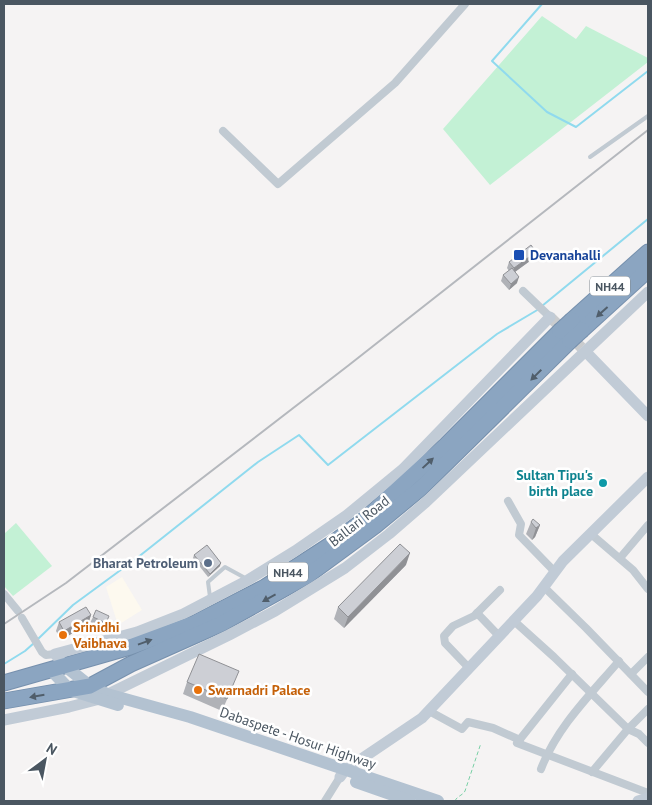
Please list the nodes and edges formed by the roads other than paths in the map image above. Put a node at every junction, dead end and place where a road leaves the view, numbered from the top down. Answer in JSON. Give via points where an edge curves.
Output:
{"nodes":[{"id":1,"x":465,"y":4,"type":"edge"},
{"id":2,"x":648,"y":116,"type":"edge"},
{"id":3,"x":223,"y":131,"type":"dead end"},
{"id":4,"x":590,"y":157,"type":"dead end"},
{"id":5,"x":648,"y":252,"type":"edge"},
{"id":6,"x":648,"y":270,"type":"edge"},
{"id":7,"x":523,"y":290,"type":"dead end"},
{"id":8,"x":648,"y":292,"type":"edge"},
{"id":9,"x":544,"y":311,"type":"joint"},
{"id":10,"x":577,"y":325,"type":"junction"},
{"id":11,"x":565,"y":336,"type":"junction"},
{"id":12,"x":586,"y":352,"type":"junction"},
{"id":13,"x":648,"y":416,"type":"edge"},
{"id":14,"x":407,"y":473,"type":"junction"},
{"id":15,"x":647,"y":480,"type":"edge"},
{"id":16,"x":508,"y":501,"type":"dead end"},
{"id":17,"x":648,"y":525,"type":"edge"},
{"id":18,"x":591,"y":534,"type":"junction"},
{"id":19,"x":620,"y":558,"type":"junction"},
{"id":20,"x":555,"y":572,"type":"junction"},
{"id":21,"x":248,"y":580,"type":"junction"},
{"id":22,"x":544,"y":588,"type":"junction"},
{"id":23,"x":648,"y":589,"type":"edge"},
{"id":24,"x":500,"y":590,"type":"dead end"},
{"id":25,"x":4,"y":594,"type":"edge"},
{"id":26,"x":211,"y":600,"type":"junction"},
{"id":27,"x":18,"y":610,"type":"dead end"},
{"id":28,"x":477,"y":613,"type":"junction"},
{"id":29,"x":22,"y":618,"type":"dead end"},
{"id":30,"x":514,"y":621,"type":"junction"},
{"id":31,"x":499,"y":636,"type":"junction"},
{"id":32,"x":56,"y":654,"type":"junction"},
{"id":33,"x":648,"y":657,"type":"edge"},
{"id":34,"x":619,"y":661,"type":"junction"},
{"id":35,"x":58,"y":668,"type":"junction"},
{"id":36,"x":469,"y":668,"type":"junction"},
{"id":37,"x":572,"y":674,"type":"junction"},
{"id":38,"x":631,"y":674,"type":"junction"},
{"id":39,"x":4,"y":683,"type":"edge"},
{"id":40,"x":70,"y":690,"type":"junction"},
{"id":41,"x":648,"y":692,"type":"edge"},
{"id":42,"x":98,"y":693,"type":"junction"},
{"id":43,"x":592,"y":693,"type":"junction"},
{"id":44,"x":4,"y":701,"type":"edge"},
{"id":45,"x":648,"y":709,"type":"edge"},
{"id":46,"x":429,"y":711,"type":"junction"},
{"id":47,"x":4,"y":720,"type":"edge"},
{"id":48,"x":628,"y":729,"type":"junction"},
{"id":49,"x":520,"y":740,"type":"junction"},
{"id":50,"x":648,"y":743,"type":"edge"},
{"id":51,"x":546,"y":754,"type":"junction"},
{"id":52,"x":541,"y":769,"type":"dead end"},
{"id":53,"x":592,"y":772,"type":"junction"},
{"id":54,"x":342,"y":773,"type":"junction"},
{"id":55,"x":648,"y":793,"type":"edge"},
{"id":56,"x":648,"y":798,"type":"edge"},
{"id":57,"x":325,"y":801,"type":"edge"},
{"id":58,"x":410,"y":801,"type":"edge"},
{"id":59,"x":438,"y":801,"type":"edge"},
{"id":60,"x":638,"y":801,"type":"edge"}],
"edges":[{"from":1,"to":3,"type":"street","via":[[395,83],[278,184]]},
{"from":2,"to":4,"type":"lane"},
{"from":5,"to":10,"type":"highway","name":"Ballari Road","number":"NH44"},
{"from":6,"to":10,"type":"highway","name":"Ballari Road","number":"NH44","one_way":true},
{"from":7,"to":9,"type":"street"},
{"from":8,"to":12,"type":"street"},
{"from":9,"to":14,"type":"street"},
{"from":10,"to":11,"type":"highway","name":"Ballari Road","number":"NH44","bridge":true},
{"from":14,"to":11,"type":"highway","name":"Ballari Road","number":"NH44","one_way":true},
{"from":11,"to":42,"type":"highway","name":"Ballari Road","number":"NH44","one_way":true,"via":[[421,488],[336,556],[221,624],[131,664]]},
{"from":12,"to":13,"type":"street"},
{"from":12,"to":42,"type":"street","via":[[426,502],[345,568],[275,611]]},
{"from":14,"to":21,"type":"street"},
{"from":35,"to":14,"type":"highway","name":"Ballari Road","number":"NH44","one_way":true,"via":[[130,647],[195,623],[266,587],[351,529]]},
{"from":15,"to":18,"type":"street"},
{"from":16,"to":20,"type":"street","via":[[521,524],[519,535]]},
{"from":17,"to":19,"type":"street"},
{"from":18,"to":19,"type":"street"},
{"from":18,"to":20,"type":"street"},
{"from":19,"to":23,"type":"street"},
{"from":20,"to":22,"type":"street"},
{"from":21,"to":26,"type":"street"},
{"from":21,"to":26,"type":"lane","via":[[225,567],[208,582]]},
{"from":22,"to":30,"type":"street"},
{"from":22,"to":34,"type":"street"},
{"from":24,"to":28,"type":"street"},
{"from":25,"to":27,"type":"street"},
{"from":26,"to":32,"type":"street","via":[[137,632]]},
{"from":28,"to":31,"type":"street"},
{"from":28,"to":36,"type":"street","via":[[453,626],[444,636],[445,643]]},
{"from":29,"to":32,"type":"street","via":[[42,652]]},
{"from":30,"to":31,"type":"street"},
{"from":30,"to":37,"type":"street"},
{"from":31,"to":36,"type":"street"},
{"from":32,"to":35,"type":"street"},
{"from":33,"to":38,"type":"street"},
{"from":34,"to":38,"type":"street"},
{"from":34,"to":43,"type":"street"},
{"from":35,"to":39,"type":"highway","name":"Ballari Road","number":"NH44"},
{"from":35,"to":40,"type":"main road"},
{"from":35,"to":42,"type":"main road"},
{"from":36,"to":46,"type":"street"},
{"from":37,"to":43,"type":"street"},
{"from":37,"to":49,"type":"street"},
{"from":38,"to":41,"type":"street"},
{"from":40,"to":42,"type":"highway","number":"NH44"},
{"from":40,"to":44,"type":"highway","number":"NH44","one_way":true},
{"from":42,"to":47,"type":"street","via":[[69,707]]},
{"from":42,"to":54,"type":"main road","name":"Dabaspete - Hosur Highway","via":[[190,717]]},
{"from":43,"to":48,"type":"street"},
{"from":43,"to":51,"type":"street","via":[[558,733]]},
{"from":45,"to":48,"type":"street"},
{"from":46,"to":49,"type":"street","via":[[462,728],[468,722],[493,728]]},
{"from":46,"to":54,"type":"street"},
{"from":48,"to":50,"type":"street"},
{"from":48,"to":53,"type":"street"},
{"from":49,"to":51,"type":"street","via":[[517,743]]},
{"from":51,"to":52,"type":"street"},
{"from":51,"to":53,"type":"street"},
{"from":53,"to":55,"type":"street"},
{"from":54,"to":57,"type":"street"},
{"from":54,"to":58,"type":"main road","name":"Dabaspete - Hosur Highway"},
{"from":54,"to":59,"type":"main road","name":"Dabaspete - Hosur Highway"},
{"from":56,"to":60,"type":"street"}]}
